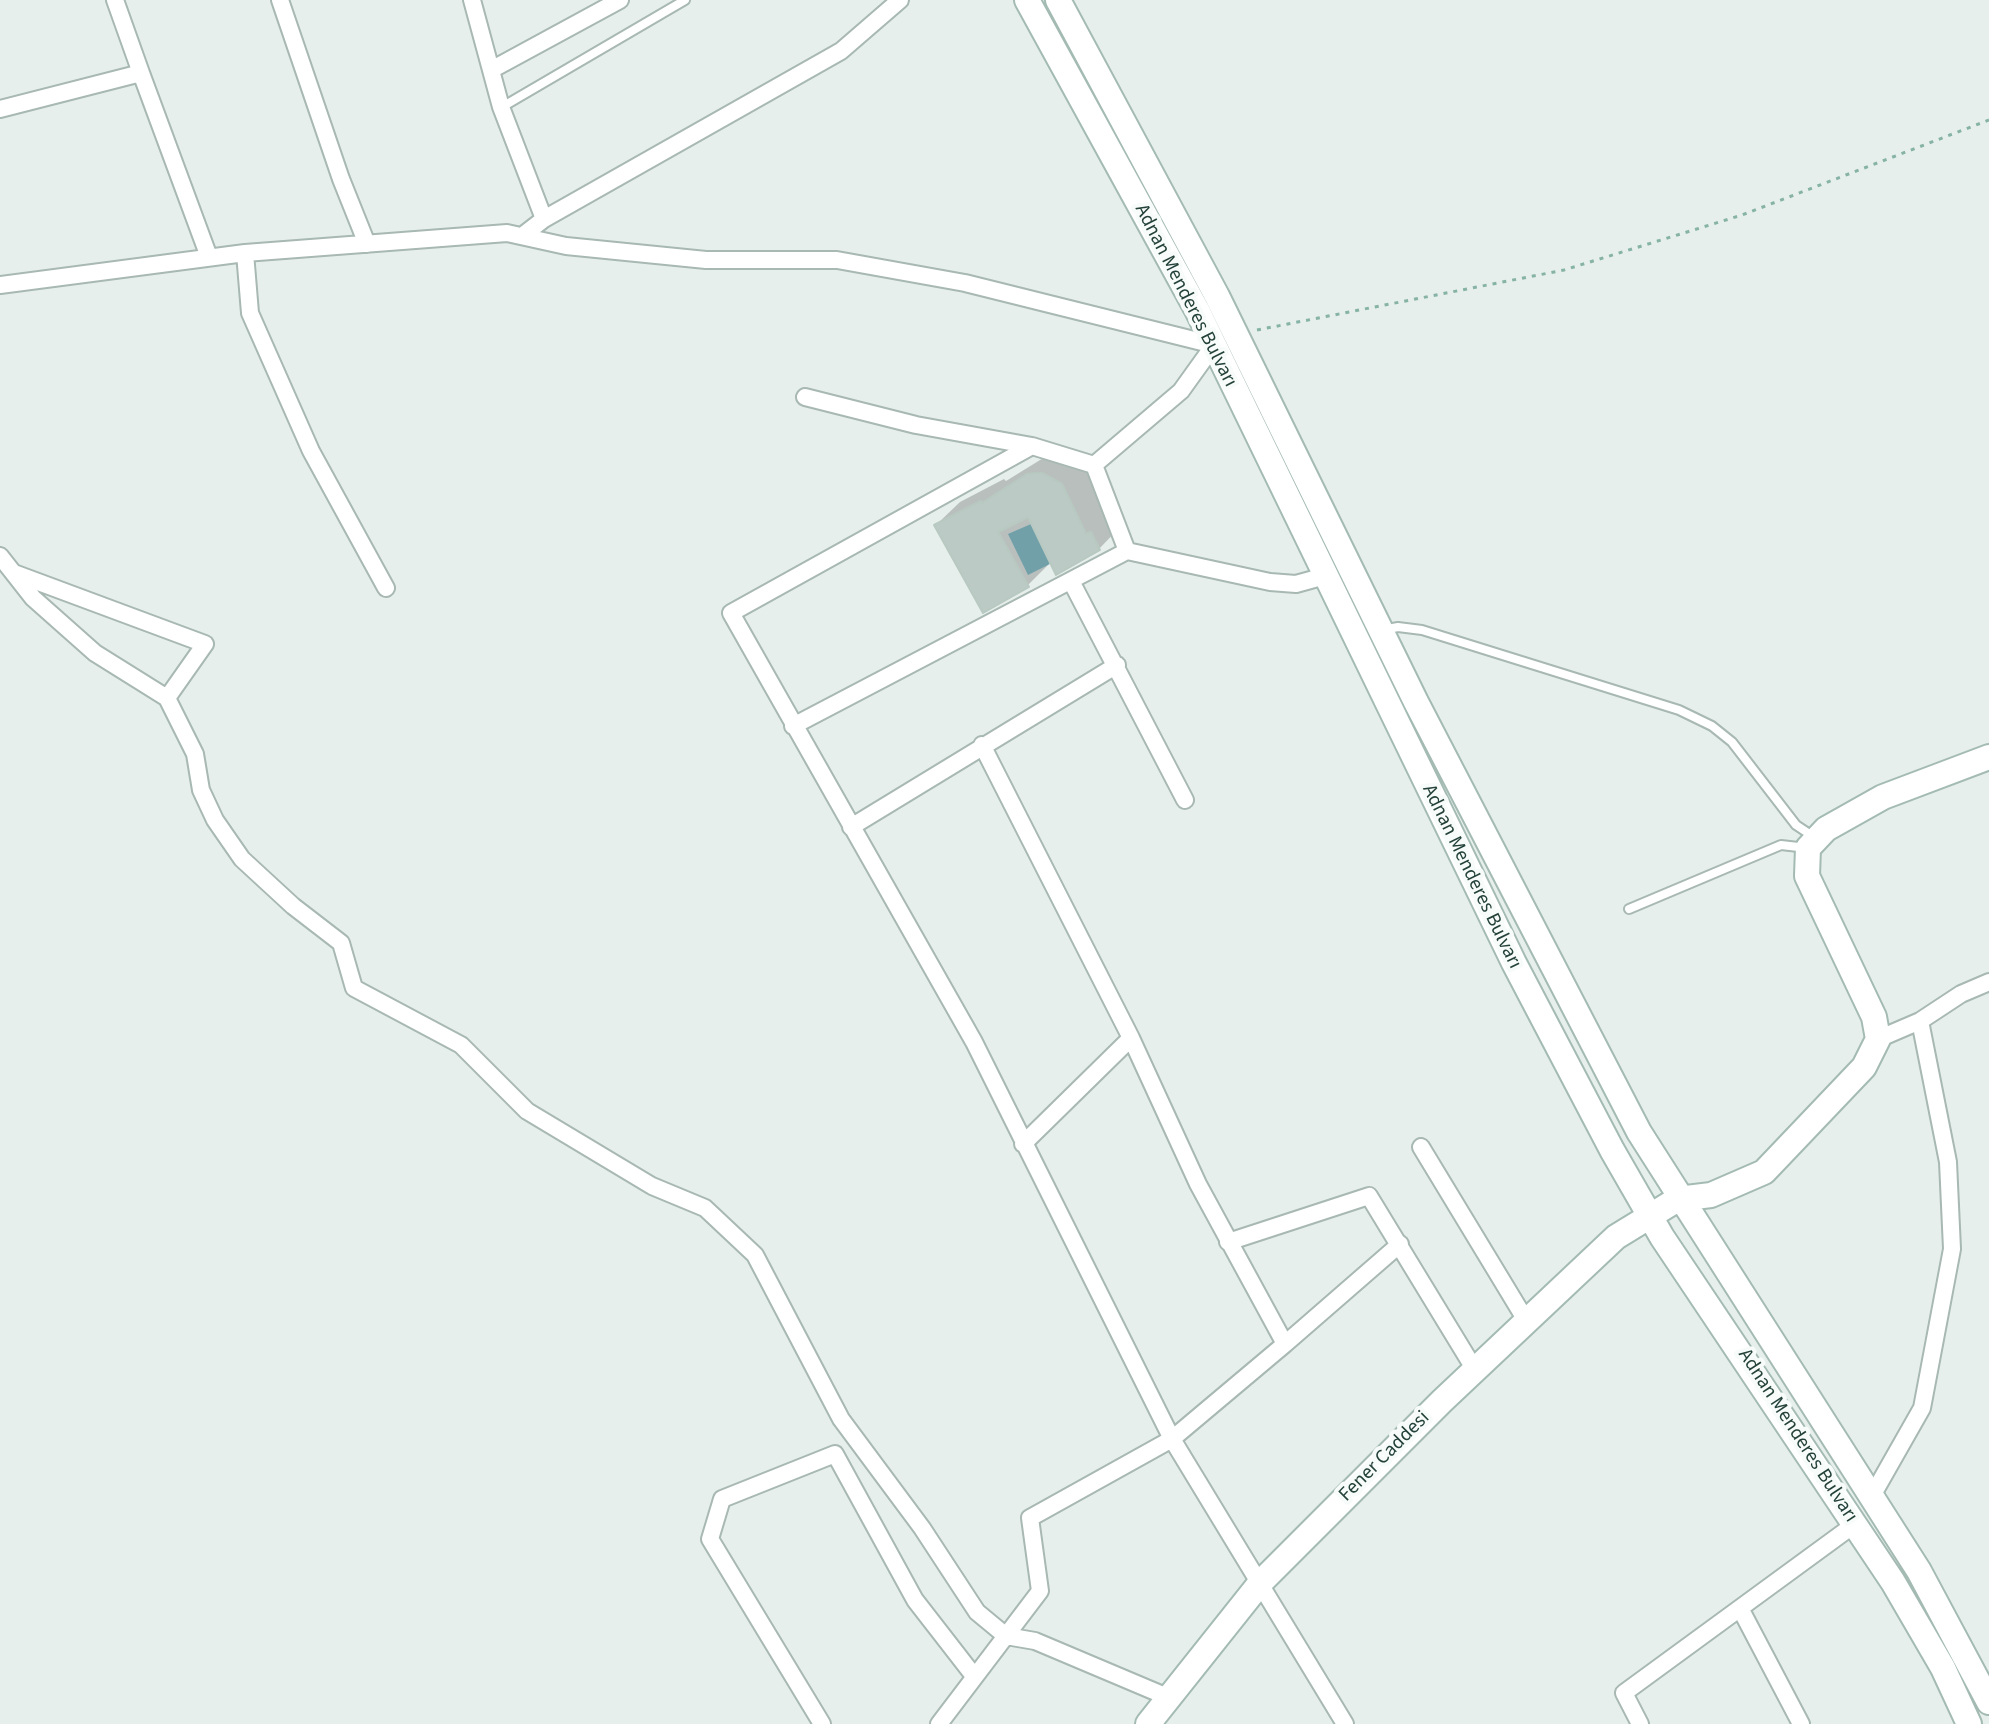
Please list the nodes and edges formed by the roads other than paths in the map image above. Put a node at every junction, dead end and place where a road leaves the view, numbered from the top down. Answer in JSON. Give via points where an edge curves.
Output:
{"nodes":[{"id":1,"x":115,"y":0,"type":"edge"},
{"id":2,"x":280,"y":0,"type":"edge"},
{"id":3,"x":472,"y":0,"type":"edge"},
{"id":4,"x":620,"y":0,"type":"edge"},
{"id":5,"x":685,"y":0,"type":"edge"},
{"id":6,"x":900,"y":0,"type":"edge"},
{"id":7,"x":1027,"y":0,"type":"edge"},
{"id":8,"x":1058,"y":0,"type":"edge"},
{"id":9,"x":881,"y":6,"type":"edge"},
{"id":10,"x":491,"y":70,"type":"junction"},
{"id":11,"x":141,"y":73,"type":"junction"},
{"id":12,"x":501,"y":107,"type":"junction"},
{"id":13,"x":0,"y":109,"type":"edge"},
{"id":14,"x":544,"y":219,"type":"junction"},
{"id":15,"x":522,"y":236,"type":"junction"},
{"id":16,"x":367,"y":244,"type":"junction"},
{"id":17,"x":245,"y":253,"type":"junction"},
{"id":18,"x":209,"y":257,"type":"junction"},
{"id":19,"x":0,"y":285,"type":"edge"},
{"id":20,"x":1214,"y":345,"type":"junction"},
{"id":21,"x":805,"y":397,"type":"dead end"},
{"id":22,"x":1032,"y":446,"type":"junction"},
{"id":23,"x":1094,"y":465,"type":"junction"},
{"id":24,"x":1127,"y":551,"type":"junction"},
{"id":25,"x":0,"y":556,"type":"edge"},
{"id":26,"x":14,"y":573,"type":"junction"},
{"id":27,"x":1325,"y":576,"type":"junction"},
{"id":28,"x":1072,"y":583,"type":"junction"},
{"id":29,"x":386,"y":588,"type":"dead end"},
{"id":30,"x":1381,"y":630,"type":"junction"},
{"id":31,"x":1117,"y":665,"type":"junction"},
{"id":32,"x":167,"y":698,"type":"junction"},
{"id":33,"x":793,"y":726,"type":"junction"},
{"id":34,"x":982,"y":745,"type":"junction"},
{"id":35,"x":1989,"y":757,"type":"edge"},
{"id":36,"x":1185,"y":800,"type":"dead end"},
{"id":37,"x":851,"y":827,"type":"junction"},
{"id":38,"x":1812,"y":843,"type":"junction"},
{"id":39,"x":1629,"y":909,"type":"dead end"},
{"id":40,"x":1989,"y":982,"type":"edge"},
{"id":41,"x":1920,"y":1021,"type":"junction"},
{"id":42,"x":1131,"y":1038,"type":"junction"},
{"id":43,"x":1878,"y":1039,"type":"junction"},
{"id":44,"x":1023,"y":1144,"type":"junction"},
{"id":45,"x":1421,"y":1147,"type":"dead end"},
{"id":46,"x":1678,"y":1199,"type":"junction"},
{"id":47,"x":1649,"y":1217,"type":"junction"},
{"id":48,"x":1228,"y":1242,"type":"junction"},
{"id":49,"x":1400,"y":1244,"type":"junction"},
{"id":50,"x":1527,"y":1322,"type":"junction"},
{"id":51,"x":1285,"y":1344,"type":"junction"},
{"id":52,"x":1475,"y":1370,"type":"junction"},
{"id":53,"x":1172,"y":1439,"type":"junction"},
{"id":54,"x":885,"y":1479,"type":"junction"},
{"id":55,"x":1872,"y":1496,"type":"junction"},
{"id":56,"x":861,"y":1497,"type":"junction"},
{"id":57,"x":1855,"y":1524,"type":"junction"},
{"id":58,"x":1261,"y":1582,"type":"junction"},
{"id":59,"x":1741,"y":1610,"type":"junction"},
{"id":60,"x":1006,"y":1636,"type":"junction"},
{"id":61,"x":974,"y":1676,"type":"junction"},
{"id":62,"x":1989,"y":1702,"type":"edge"},
{"id":63,"x":1158,"y":1715,"type":"edge"},
{"id":64,"x":822,"y":1724,"type":"edge"},
{"id":65,"x":939,"y":1724,"type":"edge"},
{"id":66,"x":1345,"y":1724,"type":"edge"},
{"id":67,"x":1640,"y":1724,"type":"edge"},
{"id":68,"x":1801,"y":1724,"type":"edge"},
{"id":69,"x":1969,"y":1724,"type":"edge"}],
"edges":[{"from":1,"to":11,"type":"street"},
{"from":2,"to":16,"type":"street"},
{"from":3,"to":10,"type":"street"},
{"from":4,"to":10,"type":"street"},
{"from":5,"to":12,"type":"lane"},
{"from":6,"to":9,"type":"street"},
{"from":7,"to":20,"type":"main road","name":"Adnan Menderes Bulvarı"},
{"from":8,"to":30,"type":"main road","name":"Adnan Menderes Bulvarı","via":[[1236,334]]},
{"from":9,"to":14,"type":"street","via":[[841,51]]},
{"from":10,"to":12,"type":"street"},
{"from":11,"to":13,"type":"street"},
{"from":11,"to":18,"type":"street"},
{"from":12,"to":14,"type":"street"},
{"from":14,"to":15,"type":"street"},
{"from":15,"to":16,"type":"street"},
{"from":15,"to":20,"type":"street","via":[[566,246],[706,260],[837,260],[965,283]]},
{"from":16,"to":17,"type":"street"},
{"from":17,"to":18,"type":"street"},
{"from":17,"to":29,"type":"street","via":[[250,313],[311,451]]},
{"from":18,"to":19,"type":"street"},
{"from":20,"to":23,"type":"street","via":[[1181,391]]},
{"from":20,"to":27,"type":"main road","name":"Adnan Menderes Bulvarı"},
{"from":21,"to":22,"type":"street"},
{"from":22,"to":23,"type":"street"},
{"from":22,"to":33,"type":"street","via":[[731,613]]},
{"from":23,"to":24,"type":"street"},
{"from":24,"to":27,"type":"street","via":[[1270,582],[1296,584]]},
{"from":24,"to":28,"type":"street"},
{"from":25,"to":26,"type":"street"},
{"from":26,"to":32,"type":"street","via":[[33,598],[95,653]]},
{"from":26,"to":32,"type":"street","via":[[205,644]]},
{"from":27,"to":47,"type":"main road","name":"Adnan Menderes Bulvarı","via":[[1514,963]]},
{"from":28,"to":31,"type":"street"},
{"from":28,"to":33,"type":"street"},
{"from":30,"to":38,"type":"lane","via":[[1422,630],[1679,710],[1712,726],[1732,742]]},
{"from":30,"to":46,"type":"main road","name":"Adnan Menderes Bulvarı"},
{"from":31,"to":34,"type":"street"},
{"from":31,"to":36,"type":"street"},
{"from":32,"to":54,"type":"street","via":[[195,754],[201,790],[215,820],[242,859],[341,943],[354,988],[461,1045],[527,1111],[652,1186],[705,1208],[755,1255],[841,1419]]},
{"from":33,"to":37,"type":"street"},
{"from":34,"to":37,"type":"street"},
{"from":34,"to":42,"type":"street"},
{"from":35,"to":38,"type":"main road","via":[[1883,797]]},
{"from":37,"to":44,"type":"street","via":[[974,1042]]},
{"from":38,"to":39,"type":"lane","via":[[1781,845]]},
{"from":38,"to":43,"type":"main road","via":[[1807,876],[1874,1017]]},
{"from":40,"to":41,"type":"street"},
{"from":41,"to":43,"type":"street"},
{"from":41,"to":55,"type":"street","via":[[1948,1162],[1952,1249],[1922,1408]]},
{"from":42,"to":44,"type":"street"},
{"from":42,"to":48,"type":"street"},
{"from":43,"to":46,"type":"main road","via":[[1864,1067],[1764,1172],[1711,1195]]},
{"from":44,"to":53,"type":"street"},
{"from":45,"to":50,"type":"street"},
{"from":46,"to":47,"type":"main road","name":"Fener Caddesi"},
{"from":46,"to":55,"type":"main road","name":"Adnan Menderes Bulvarı"},
{"from":47,"to":50,"type":"main road","name":"Fener Caddesi","via":[[1616,1237]]},
{"from":47,"to":57,"type":"main road","name":"Adnan Menderes Bulvarı"},
{"from":48,"to":49,"type":"street","via":[[1369,1196]]},
{"from":48,"to":51,"type":"street"},
{"from":49,"to":51,"type":"street"},
{"from":49,"to":52,"type":"street"},
{"from":50,"to":52,"type":"main road","name":"Fener Caddesi"},
{"from":51,"to":53,"type":"street"},
{"from":52,"to":58,"type":"main road","name":"Fener Caddesi"},
{"from":53,"to":58,"type":"street"},
{"from":53,"to":60,"type":"street","via":[[1030,1518],[1040,1591]]},
{"from":54,"to":56,"type":"street"},
{"from":54,"to":60,"type":"street","via":[[977,1612]]},
{"from":55,"to":62,"type":"main road","name":"Adnan Menderes Bulvarı"},
{"from":56,"to":61,"type":"street","via":[[915,1600]]},
{"from":56,"to":64,"type":"street","via":[[835,1454],[722,1499],[710,1539]]},
{"from":57,"to":59,"type":"street"},
{"from":57,"to":69,"type":"main road","name":"Adnan Menderes Bulvarı","via":[[1943,1668]]},
{"from":58,"to":63,"type":"main road","name":"Fener Caddesi"},
{"from":58,"to":66,"type":"street"},
{"from":59,"to":67,"type":"street","via":[[1624,1693]]},
{"from":59,"to":68,"type":"street"},
{"from":60,"to":61,"type":"street"},
{"from":60,"to":63,"type":"street","via":[[1035,1641]]},
{"from":61,"to":65,"type":"street"}]}
